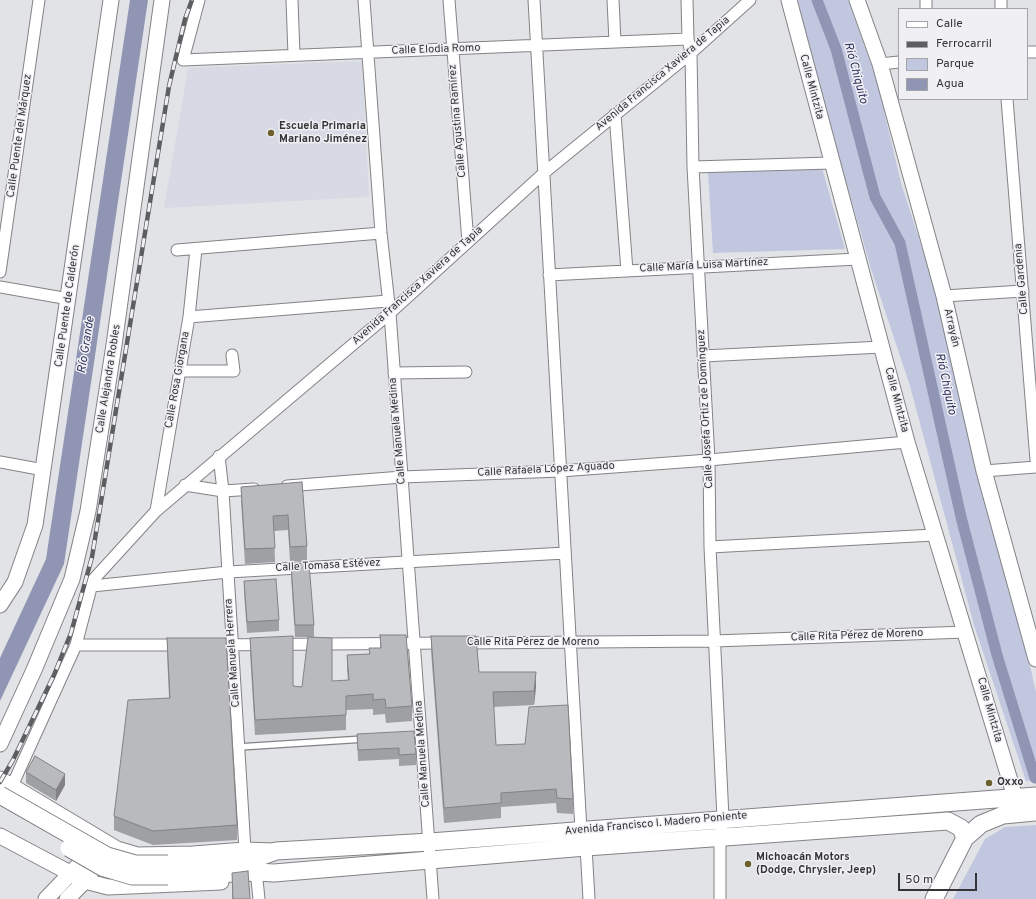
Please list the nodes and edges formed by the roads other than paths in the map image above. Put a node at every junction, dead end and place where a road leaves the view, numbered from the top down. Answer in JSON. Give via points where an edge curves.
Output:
{"nodes":[{"id":1,"x":39,"y":0,"type":"edge"},
{"id":2,"x":111,"y":0,"type":"edge"},
{"id":3,"x":162,"y":0,"type":"edge"},
{"id":4,"x":199,"y":0,"type":"edge"},
{"id":5,"x":292,"y":0,"type":"edge"},
{"id":6,"x":364,"y":0,"type":"edge"},
{"id":7,"x":449,"y":0,"type":"edge"},
{"id":8,"x":534,"y":0,"type":"edge"},
{"id":9,"x":613,"y":0,"type":"edge"},
{"id":10,"x":687,"y":0,"type":"edge"},
{"id":11,"x":750,"y":0,"type":"edge"},
{"id":12,"x":788,"y":0,"type":"edge"},
{"id":13,"x":857,"y":0,"type":"edge"},
{"id":14,"x":688,"y":40,"type":"junction"},
{"id":15,"x":615,"y":42,"type":"junction"},
{"id":16,"x":536,"y":46,"type":"junction"},
{"id":17,"x":452,"y":49,"type":"junction"},
{"id":18,"x":367,"y":52,"type":"junction"},
{"id":19,"x":691,"y":53,"type":"junction"},
{"id":20,"x":294,"y":55,"type":"junction"},
{"id":21,"x":898,"y":62,"type":"edge"},
{"id":22,"x":880,"y":64,"type":"junction"},
{"id":23,"x":1007,"y":100,"type":"edge"},
{"id":24,"x":615,"y":114,"type":"junction"},
{"id":25,"x":831,"y":163,"type":"junction"},
{"id":26,"x":693,"y":167,"type":"junction"},
{"id":27,"x":544,"y":172,"type":"junction"},
{"id":28,"x":380,"y":233,"type":"junction"},
{"id":29,"x":468,"y":242,"type":"junction"},
{"id":30,"x":196,"y":249,"type":"junction"},
{"id":31,"x":177,"y":250,"type":"dead end"},
{"id":32,"x":858,"y":259,"type":"junction"},
{"id":33,"x":699,"y":266,"type":"junction"},
{"id":34,"x":627,"y":271,"type":"junction"},
{"id":35,"x":0,"y":272,"type":"edge"},
{"id":36,"x":549,"y":275,"type":"junction"},
{"id":37,"x":0,"y":287,"type":"edge"},
{"id":38,"x":1023,"y":290,"type":"junction"},
{"id":39,"x":944,"y":296,"type":"junction"},
{"id":40,"x":69,"y":299,"type":"junction"},
{"id":41,"x":389,"y":307,"type":"junction"},
{"id":42,"x":189,"y":317,"type":"junction"},
{"id":43,"x":882,"y":347,"type":"junction"},
{"id":44,"x":232,"y":355,"type":"dead end"},
{"id":45,"x":703,"y":356,"type":"junction"},
{"id":46,"x":180,"y":371,"type":"junction"},
{"id":47,"x":466,"y":372,"type":"dead end"},
{"id":48,"x":394,"y":373,"type":"junction"},
{"id":49,"x":907,"y":442,"type":"junction"},
{"id":50,"x":219,"y":456,"type":"junction"},
{"id":51,"x":709,"y":460,"type":"junction"},
{"id":52,"x":1036,"y":460,"type":"edge"},
{"id":53,"x":0,"y":462,"type":"edge"},
{"id":54,"x":1036,"y":467,"type":"edge"},
{"id":55,"x":44,"y":470,"type":"junction"},
{"id":56,"x":560,"y":471,"type":"junction"},
{"id":57,"x":984,"y":471,"type":"junction"},
{"id":58,"x":402,"y":477,"type":"junction"},
{"id":59,"x":185,"y":485,"type":"junction"},
{"id":60,"x":278,"y":487,"type":"edge"},
{"id":61,"x":262,"y":488,"type":"edge"},
{"id":62,"x":223,"y":492,"type":"junction"},
{"id":63,"x":156,"y":511,"type":"junction"},
{"id":64,"x":934,"y":535,"type":"junction"},
{"id":65,"x":710,"y":547,"type":"junction"},
{"id":66,"x":565,"y":553,"type":"junction"},
{"id":67,"x":408,"y":562,"type":"junction"},
{"id":68,"x":228,"y":572,"type":"junction"},
{"id":69,"x":92,"y":583,"type":"junction"},
{"id":70,"x":0,"y":605,"type":"edge"},
{"id":71,"x":966,"y":632,"type":"junction"},
{"id":72,"x":714,"y":641,"type":"junction"},
{"id":73,"x":570,"y":643,"type":"junction"},
{"id":74,"x":414,"y":644,"type":"junction"},
{"id":75,"x":76,"y":645,"type":"junction"},
{"id":76,"x":232,"y":645,"type":"junction"},
{"id":77,"x":1036,"y":659,"type":"edge"},
{"id":78,"x":374,"y":738,"type":"edge"},
{"id":79,"x":0,"y":744,"type":"edge"},
{"id":80,"x":239,"y":747,"type":"junction"},
{"id":81,"x":4,"y":787,"type":"edge"},
{"id":82,"x":1036,"y":796,"type":"edge"},
{"id":83,"x":1014,"y":797,"type":"junction"},
{"id":84,"x":0,"y":807,"type":"edge"},
{"id":85,"x":1036,"y":812,"type":"edge"},
{"id":86,"x":723,"y":818,"type":"junction"},
{"id":87,"x":581,"y":830,"type":"junction"},
{"id":88,"x":0,"y":836,"type":"edge"},
{"id":89,"x":720,"y":838,"type":"junction"},
{"id":90,"x":965,"y":838,"type":"junction"},
{"id":91,"x":104,"y":841,"type":"junction"},
{"id":92,"x":430,"y":842,"type":"junction"},
{"id":93,"x":586,"y":848,"type":"junction"},
{"id":94,"x":244,"y":850,"type":"junction"},
{"id":95,"x":276,"y":851,"type":"junction"},
{"id":96,"x":430,"y":862,"type":"junction"},
{"id":97,"x":168,"y":870,"type":"junction"},
{"id":98,"x":274,"y":873,"type":"junction"},
{"id":99,"x":71,"y":874,"type":"junction"},
{"id":100,"x":257,"y":880,"type":"junction"},
{"id":101,"x":86,"y":881,"type":"junction"},
{"id":102,"x":46,"y":899,"type":"edge"},
{"id":103,"x":67,"y":899,"type":"edge"},
{"id":104,"x":259,"y":899,"type":"edge"},
{"id":105,"x":433,"y":899,"type":"edge"},
{"id":106,"x":589,"y":899,"type":"edge"},
{"id":107,"x":720,"y":899,"type":"edge"},
{"id":108,"x":934,"y":899,"type":"edge"}],
"edges":[{"from":1,"to":35,"type":"street","name":"Calle Puente del Márquez"},
{"from":2,"to":40,"type":"main road","name":"Calle Puente de Calderón"},
{"from":3,"to":79,"type":"main road","name":"Calle Alejandra Robles","via":[[88,511],[72,579]]},
{"from":4,"to":20,"type":"street","name":"Calle Elodia Romo","via":[[183,60]]},
{"from":5,"to":20,"type":"street"},
{"from":6,"to":18,"type":"street","name":"Calle Manuela Medina"},
{"from":7,"to":17,"type":"street","name":"Calle Agustina Ramírez"},
{"from":8,"to":16,"type":"street"},
{"from":9,"to":15,"type":"street"},
{"from":10,"to":14,"type":"street","name":"Calle Josefa Ortiz de Domínguez"},
{"from":11,"to":19,"type":"street","name":"Avenida Francisca Xaviera de Tapia"},
{"from":12,"to":25,"type":"main road","name":"Calle Mintzita"},
{"from":13,"to":22,"type":"main road","name":"Arrayán"},
{"from":14,"to":15,"type":"street","name":"Calle Elodia Romo"},
{"from":14,"to":19,"type":"street","name":"Calle Josefa Ortiz de Domínguez"},
{"from":15,"to":16,"type":"street","name":"Calle Elodia Romo"},
{"from":16,"to":17,"type":"street","name":"Calle Elodia Romo"},
{"from":16,"to":27,"type":"street"},
{"from":17,"to":18,"type":"street","name":"Calle Elodia Romo"},
{"from":17,"to":29,"type":"street","name":"Calle Agustina Ramírez"},
{"from":18,"to":20,"type":"street","name":"Calle Elodia Romo"},
{"from":18,"to":28,"type":"street","name":"Calle Manuela Medina"},
{"from":19,"to":24,"type":"street","name":"Avenida Francisca Xaviera de Tapia"},
{"from":19,"to":26,"type":"street","name":"Calle Josefa Ortiz de Domínguez"},
{"from":21,"to":22,"type":"street"},
{"from":22,"to":39,"type":"main road","name":"Arrayán"},
{"from":23,"to":38,"type":"street","name":"Calle Gardenia"},
{"from":24,"to":27,"type":"street","name":"Avenida Francisca Xaviera de Tapia"},
{"from":24,"to":34,"type":"street"},
{"from":25,"to":26,"type":"street"},
{"from":25,"to":32,"type":"main road","name":"Calle Mintzita"},
{"from":26,"to":33,"type":"street","name":"Calle Josefa Ortiz de Domínguez"},
{"from":27,"to":29,"type":"street","name":"Avenida Francisca Xaviera de Tapia"},
{"from":27,"to":36,"type":"street"},
{"from":28,"to":30,"type":"street"},
{"from":28,"to":41,"type":"street","name":"Calle Manuela Medina"},
{"from":29,"to":41,"type":"street","name":"Avenida Francisca Xaviera de Tapia"},
{"from":30,"to":31,"type":"street"},
{"from":30,"to":42,"type":"street","name":"Calle Rosa Giorgana"},
{"from":32,"to":33,"type":"street","name":"Calle María Luisa Martínez"},
{"from":32,"to":43,"type":"main road","name":"Calle Mintzita"},
{"from":33,"to":34,"type":"street","name":"Calle María Luisa Martínez"},
{"from":33,"to":45,"type":"street","name":"Calle Josefa Ortiz de Domínguez"},
{"from":34,"to":36,"type":"street","name":"Calle María Luisa Martínez"},
{"from":36,"to":56,"type":"street"},
{"from":37,"to":40,"type":"street"},
{"from":38,"to":39,"type":"street"},
{"from":38,"to":52,"type":"street","name":"Calle Gardenia"},
{"from":39,"to":57,"type":"main road","name":"Arrayán"},
{"from":40,"to":55,"type":"main road","name":"Calle Puente de Calderón"},
{"from":41,"to":42,"type":"street"},
{"from":41,"to":48,"type":"street","name":"Calle Manuela Medina"},
{"from":41,"to":50,"type":"street","name":"Avenida Francisca Xaviera de Tapia"},
{"from":42,"to":46,"type":"street","name":"Calle Rosa Giorgana"},
{"from":43,"to":45,"type":"street"},
{"from":43,"to":49,"type":"main road","name":"Calle Mintzita"},
{"from":44,"to":46,"type":"street","via":[[234,371]]},
{"from":45,"to":51,"type":"street","name":"Calle Josefa Ortiz de Domínguez"},
{"from":46,"to":63,"type":"street","name":"Calle Rosa Giorgana"},
{"from":47,"to":48,"type":"street"},
{"from":48,"to":58,"type":"street","name":"Calle Manuela Medina"},
{"from":49,"to":51,"type":"street","name":"Calle Rafaela López Aguado"},
{"from":49,"to":64,"type":"main road","name":"Calle Mintzita"},
{"from":50,"to":59,"type":"street","name":"Avenida Francisca Xaviera de Tapia"},
{"from":50,"to":62,"type":"street","name":"Calle Manuela Herrera"},
{"from":51,"to":56,"type":"street","name":"Calle Rafaela López Aguado"},
{"from":51,"to":65,"type":"street","name":"Calle Josefa Ortiz de Domínguez"},
{"from":53,"to":55,"type":"street"},
{"from":54,"to":57,"type":"street"},
{"from":55,"to":70,"type":"main road","name":"Calle Puente de Calderón","via":[[35,525],[26,556],[15,582]]},
{"from":56,"to":58,"type":"street","name":"Calle Rafaela López Aguado"},
{"from":56,"to":66,"type":"street"},
{"from":57,"to":77,"type":"main road","name":"Arrayán"},
{"from":58,"to":60,"type":"street","name":"Calle Rafaela López Aguado"},
{"from":58,"to":67,"type":"street","name":"Calle Manuela Medina"},
{"from":59,"to":62,"type":"street"},
{"from":59,"to":63,"type":"street","name":"Avenida Francisca Xaviera de Tapia"},
{"from":61,"to":62,"type":"street"},
{"from":62,"to":68,"type":"street","name":"Calle Manuela Herrera"},
{"from":63,"to":69,"type":"street","name":"Avenida Francisca Xaviera de Tapia"},
{"from":64,"to":65,"type":"street"},
{"from":64,"to":71,"type":"main road","name":"Calle Mintzita"},
{"from":65,"to":72,"type":"street","name":"Calle Josefa Ortiz de Domínguez"},
{"from":66,"to":67,"type":"street","name":"Calle Tomasa Estévez"},
{"from":66,"to":73,"type":"street"},
{"from":67,"to":68,"type":"street","name":"Calle Tomasa Estévez"},
{"from":67,"to":74,"type":"street","name":"Calle Manuela Medina"},
{"from":68,"to":69,"type":"street","name":"Calle Tomasa Estévez"},
{"from":68,"to":76,"type":"street","name":"Calle Manuela Herrera"},
{"from":69,"to":75,"type":"street"},
{"from":71,"to":72,"type":"street","name":"Calle Rita Pérez de Moreno"},
{"from":71,"to":83,"type":"main road","name":"Calle Mintzita"},
{"from":72,"to":73,"type":"street","name":"Calle Rita Pérez de Moreno"},
{"from":72,"to":86,"type":"street","name":"Calle Josefa Ortiz de Domínguez"},
{"from":73,"to":74,"type":"street","name":"Calle Rita Pérez de Moreno"},
{"from":73,"to":87,"type":"street"},
{"from":74,"to":76,"type":"street","name":"Calle Rita Pérez de Moreno"},
{"from":74,"to":92,"type":"street","name":"Calle Manuela Medina","via":[[417,735]]},
{"from":75,"to":76,"type":"street","name":"Calle Rita Pérez de Moreno"},
{"from":75,"to":81,"type":"street"},
{"from":76,"to":80,"type":"street","name":"Calle Manuela Herrera"},
{"from":78,"to":80,"type":"lane"},
{"from":80,"to":94,"type":"street","name":"Calle Manuela Herrera"},
{"from":81,"to":91,"type":"main road","name":"Avenida Francisco I. Madero Poniente"},
{"from":81,"to":97,"type":"main road","name":"Avenida Francisco I. Madero Poniente","bridge":true,"via":[[106,856]]},
{"from":82,"to":83,"type":"main road","name":"Avenida Francisco I. Madero Poniente"},
{"from":83,"to":86,"type":"main road","name":"Avenida Francisco I. Madero Poniente"},
{"from":84,"to":97,"type":"main road","name":"Avenida Francisco I. Madero Poniente","bridge":true,"via":[[102,866],[132,876]]},
{"from":85,"to":90,"type":"main road","via":[[1003,815],[981,824]]},
{"from":86,"to":87,"type":"main road","name":"Avenida Francisco I. Madero Poniente"},
{"from":86,"to":89,"type":"street","name":"Calle Josefa Ortiz de Domínguez"},
{"from":87,"to":92,"type":"main road","name":"Avenida Francisco I. Madero Poniente"},
{"from":87,"to":93,"type":"street"},
{"from":88,"to":99,"type":"main road","name":"Avenida Francisco I. Madero Poniente"},
{"from":89,"to":90,"type":"main road","name":"Avenida Francisco I. Madero Poniente","via":[[948,821],[961,828]]},
{"from":89,"to":93,"type":"main road","name":"Avenida Francisco I. Madero Poniente"},
{"from":89,"to":107,"type":"street","name":"Calle Josefa Ortiz de Domínguez"},
{"from":90,"to":108,"type":"main road"},
{"from":91,"to":94,"type":"main road","name":"Avenida Francisco I. Madero Poniente","via":[[117,849],[138,855]]},
{"from":91,"to":99,"type":"main road"},
{"from":91,"to":101,"type":"main road","via":[[101,858]]},
{"from":92,"to":95,"type":"main road","name":"Avenida Francisco I. Madero Poniente"},
{"from":92,"to":96,"type":"street","name":"Calle Manuela Medina"},
{"from":93,"to":96,"type":"main road","name":"Avenida Francisco I. Madero Poniente"},
{"from":93,"to":106,"type":"street"},
{"from":94,"to":95,"type":"main road","name":"Avenida Francisco I. Madero Poniente"},
{"from":95,"to":97,"type":"main road","name":"Avenida Francisco I. Madero Poniente","via":[[254,859]]},
{"from":96,"to":98,"type":"main road","name":"Avenida Francisco I. Madero Poniente"},
{"from":96,"to":105,"type":"street","name":"Calle Manuela Medina"},
{"from":97,"to":98,"type":"main road","name":"Avenida Francisco I. Madero Poniente"},
{"from":98,"to":100,"type":"main road","name":"Avenida Francisco I. Madero Poniente"},
{"from":99,"to":101,"type":"main road","name":"Avenida Francisco I. Madero Poniente"},
{"from":99,"to":102,"type":"main road"},
{"from":100,"to":101,"type":"main road","name":"Avenida Francisco I. Madero Poniente","via":[[129,887],[108,887]]},
{"from":100,"to":104,"type":"street"},
{"from":101,"to":103,"type":"main road"}]}
